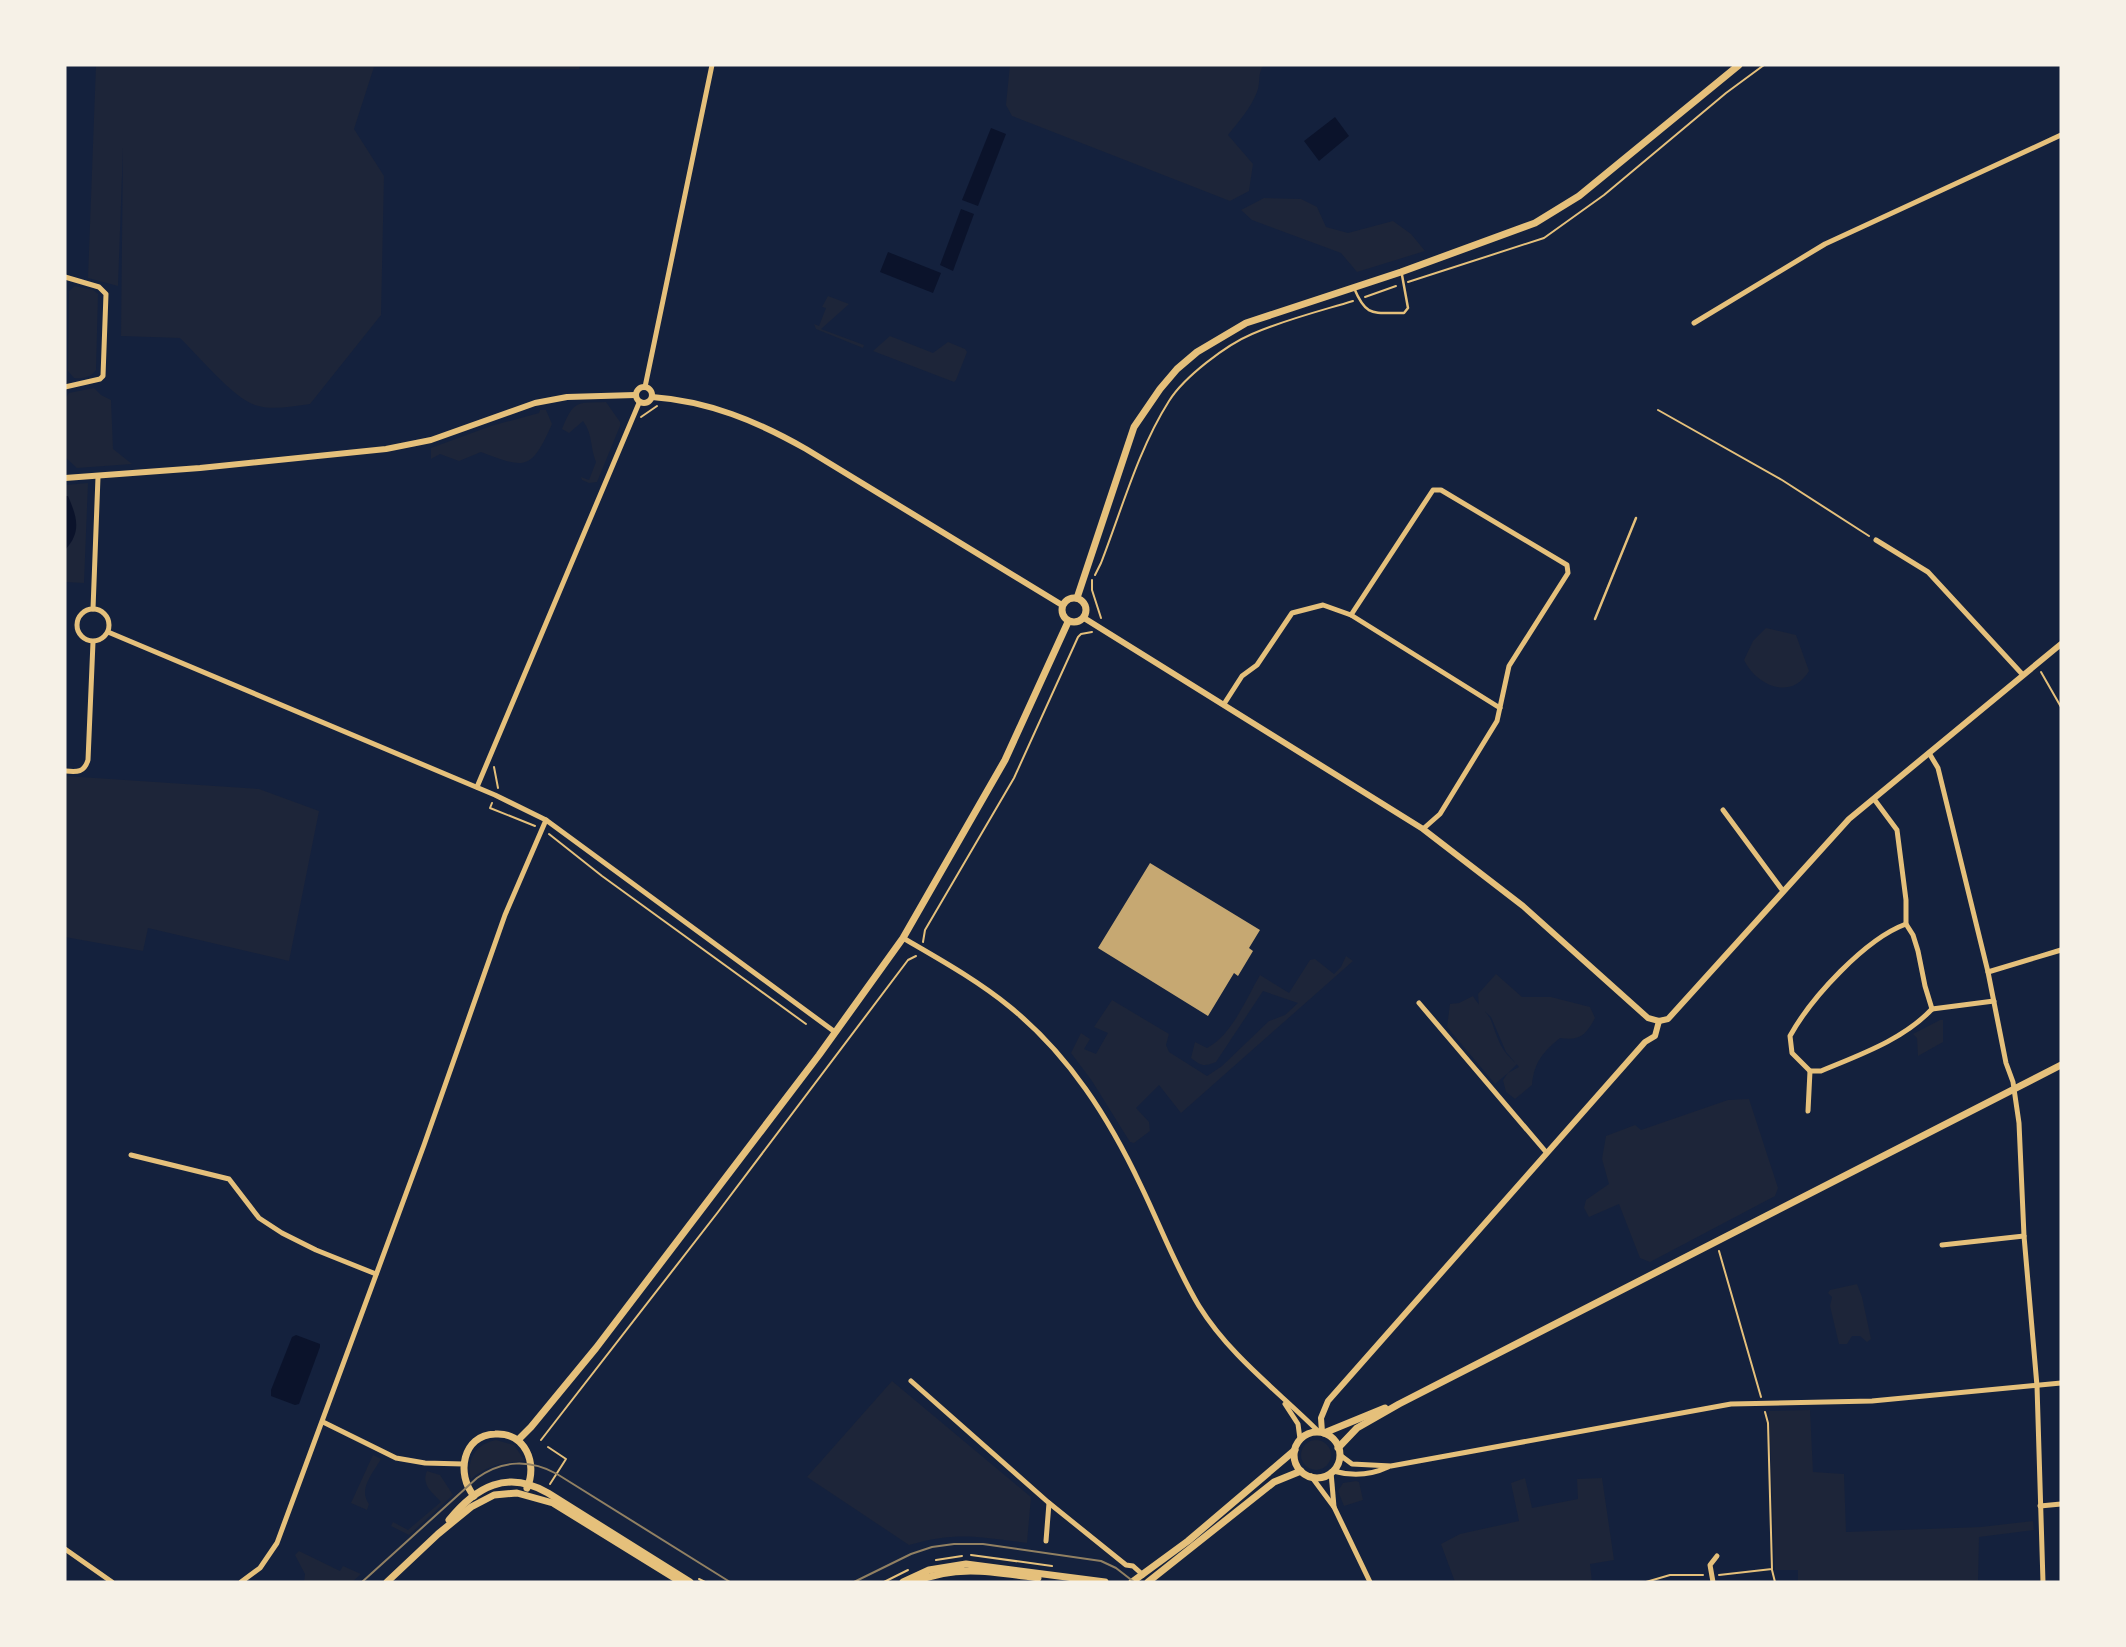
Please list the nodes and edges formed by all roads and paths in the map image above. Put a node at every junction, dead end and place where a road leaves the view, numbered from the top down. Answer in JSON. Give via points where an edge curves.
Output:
{"nodes":[{"id":1,"x":712,"y":65,"type":"edge"},
{"id":2,"x":1739,"y":65,"type":"edge"},
{"id":3,"x":2061,"y":135,"type":"edge"},
{"id":4,"x":1401,"y":272,"type":"junction"},
{"id":5,"x":65,"y":276,"type":"edge"},
{"id":6,"x":1354,"y":288,"type":"junction"},
{"id":7,"x":1694,"y":323,"type":"dead end"},
{"id":8,"x":65,"y":387,"type":"edge"},
{"id":9,"x":645,"y":387,"type":"junction"},
{"id":10,"x":635,"y":395,"type":"junction"},
{"id":11,"x":652,"y":397,"type":"junction"},
{"id":12,"x":639,"y":403,"type":"junction"},
{"id":13,"x":1658,"y":410,"type":"dead end"},
{"id":14,"x":98,"y":477,"type":"junction"},
{"id":15,"x":65,"y":478,"type":"edge"},
{"id":16,"x":1636,"y":518,"type":"dead end"},
{"id":17,"x":1876,"y":540,"type":"joint"},
{"id":18,"x":1077,"y":598,"type":"junction"},
{"id":19,"x":1062,"y":605,"type":"junction"},
{"id":20,"x":93,"y":609,"type":"junction"},
{"id":21,"x":1351,"y":615,"type":"junction"},
{"id":22,"x":1084,"y":618,"type":"junction"},
{"id":23,"x":1595,"y":619,"type":"dead end"},
{"id":24,"x":1068,"y":622,"type":"junction"},
{"id":25,"x":108,"y":632,"type":"junction"},
{"id":26,"x":1096,"y":632,"type":"dead end"},
{"id":27,"x":93,"y":642,"type":"junction"},
{"id":28,"x":2061,"y":644,"type":"edge"},
{"id":29,"x":2039,"y":668,"type":"dead end"},
{"id":30,"x":2023,"y":675,"type":"junction"},
{"id":31,"x":1224,"y":704,"type":"junction"},
{"id":32,"x":2061,"y":707,"type":"edge"},
{"id":33,"x":1500,"y":708,"type":"junction"},
{"id":34,"x":1929,"y":753,"type":"junction"},
{"id":35,"x":65,"y":771,"type":"edge"},
{"id":36,"x":477,"y":787,"type":"junction"},
{"id":37,"x":1874,"y":799,"type":"junction"},
{"id":38,"x":490,"y":808,"type":"dead end"},
{"id":39,"x":1723,"y":810,"type":"dead end"},
{"id":40,"x":546,"y":820,"type":"junction"},
{"id":41,"x":542,"y":829,"type":"junction"},
{"id":42,"x":1423,"y":830,"type":"junction"},
{"id":43,"x":1783,"y":891,"type":"junction"},
{"id":44,"x":1906,"y":924,"type":"junction"},
{"id":45,"x":903,"y":938,"type":"junction"},
{"id":46,"x":925,"y":939,"type":"dead end"},
{"id":47,"x":2061,"y":950,"type":"edge"},
{"id":48,"x":916,"y":956,"type":"dead end"},
{"id":49,"x":1988,"y":972,"type":"junction"},
{"id":50,"x":1994,"y":1001,"type":"junction"},
{"id":51,"x":1419,"y":1003,"type":"dead end"},
{"id":52,"x":1437,"y":1009,"type":"dead end"},
{"id":53,"x":1932,"y":1009,"type":"junction"},
{"id":54,"x":1430,"y":1016,"type":"junction"},
{"id":55,"x":1659,"y":1021,"type":"junction"},
{"id":56,"x":806,"y":1024,"type":"dead end"},
{"id":57,"x":835,"y":1032,"type":"junction"},
{"id":58,"x":2061,"y":1065,"type":"edge"},
{"id":59,"x":1810,"y":1071,"type":"junction"},
{"id":60,"x":2013,"y":1091,"type":"junction"},
{"id":61,"x":1808,"y":1111,"type":"dead end"},
{"id":62,"x":1546,"y":1152,"type":"junction"},
{"id":63,"x":131,"y":1155,"type":"dead end"},
{"id":64,"x":2024,"y":1236,"type":"junction"},
{"id":65,"x":1942,"y":1245,"type":"dead end"},
{"id":66,"x":1718,"y":1247,"type":"dead end"},
{"id":67,"x":376,"y":1274,"type":"junction"},
{"id":68,"x":911,"y":1381,"type":"dead end"},
{"id":69,"x":2061,"y":1383,"type":"edge"},
{"id":70,"x":2037,"y":1386,"type":"junction"},
{"id":71,"x":1281,"y":1398,"type":"junction"},
{"id":72,"x":1761,"y":1403,"type":"junction"},
{"id":73,"x":1399,"y":1404,"type":"junction"},
{"id":74,"x":323,"y":1422,"type":"junction"},
{"id":75,"x":1322,"y":1433,"type":"junction"},
{"id":76,"x":1300,"y":1439,"type":"junction"},
{"id":77,"x":518,"y":1440,"type":"junction"},
{"id":78,"x":541,"y":1440,"type":"dead end"},
{"id":79,"x":548,"y":1447,"type":"dead end"},
{"id":80,"x":1294,"y":1450,"type":"junction"},
{"id":81,"x":1339,"y":1451,"type":"junction"},
{"id":82,"x":463,"y":1464,"type":"junction"},
{"id":83,"x":1391,"y":1466,"type":"junction"},
{"id":84,"x":560,"y":1469,"type":"dead end"},
{"id":85,"x":1301,"y":1471,"type":"junction"},
{"id":86,"x":1332,"y":1472,"type":"junction"},
{"id":87,"x":1311,"y":1476,"type":"junction"},
{"id":88,"x":529,"y":1484,"type":"junction"},
{"id":89,"x":522,"y":1493,"type":"junction"},
{"id":90,"x":472,"y":1495,"type":"junction"},
{"id":91,"x":480,"y":1501,"type":"junction"},
{"id":92,"x":1049,"y":1503,"type":"junction"},
{"id":93,"x":2061,"y":1504,"type":"edge"},
{"id":94,"x":2040,"y":1506,"type":"junction"},
{"id":95,"x":1334,"y":1507,"type":"junction"},
{"id":96,"x":440,"y":1532,"type":"junction"},
{"id":97,"x":1046,"y":1541,"type":"dead end"},
{"id":98,"x":65,"y":1549,"type":"edge"},
{"id":99,"x":1717,"y":1556,"type":"dead end"},
{"id":100,"x":1772,"y":1569,"type":"junction"},
{"id":101,"x":1712,"y":1579,"type":"edge"},
{"id":102,"x":1141,"y":1580,"type":"edge"},
{"id":103,"x":112,"y":1582,"type":"edge"},
{"id":104,"x":241,"y":1582,"type":"edge"},
{"id":105,"x":387,"y":1582,"type":"edge"},
{"id":106,"x":681,"y":1582,"type":"edge"},
{"id":107,"x":690,"y":1582,"type":"edge"},
{"id":108,"x":903,"y":1582,"type":"edge"},
{"id":109,"x":915,"y":1582,"type":"edge"},
{"id":110,"x":1070,"y":1582,"type":"edge"},
{"id":111,"x":1105,"y":1582,"type":"edge"},
{"id":112,"x":1370,"y":1582,"type":"edge"},
{"id":113,"x":1646,"y":1582,"type":"edge"},
{"id":114,"x":1775,"y":1582,"type":"edge"},
{"id":115,"x":2043,"y":1582,"type":"edge"}],
"edges":[{"from":1,"to":9,"type":"street"},
{"from":2,"to":4,"type":"main road","via":[[1558,210],[1515,231]]},
{"from":3,"to":7,"type":"street","via":[[1825,244]]},
{"from":4,"to":6,"type":"main road"},
{"from":4,"to":6,"type":"lane","via":[[1408,309],[1404,313],[1370,312]]},
{"from":5,"to":8,"type":"street","via":[[99,287],[106,294],[103,376]]},
{"from":6,"to":18,"type":"main road","via":[[1246,323],[1197,352],[1160,388],[1128,440]]},
{"from":9,"to":10,"type":"street"},
{"from":9,"to":11,"type":"street"},
{"from":10,"to":12,"type":"street"},
{"from":10,"to":14,"type":"street","via":[[535,403],[431,440],[386,449]]},
{"from":11,"to":12,"type":"street"},
{"from":11,"to":19,"type":"street","via":[[705,405],[766,427]]},
{"from":12,"to":36,"type":"street"},
{"from":13,"to":17,"type":"path"},
{"from":14,"to":15,"type":"street"},
{"from":14,"to":20,"type":"street"},
{"from":16,"to":23,"type":"lane"},
{"from":17,"to":30,"type":"street","via":[[1928,572]]},
{"from":18,"to":19,"type":"main road"},
{"from":18,"to":22,"type":"main road","via":[[1085,606]]},
{"from":19,"to":24,"type":"main road"},
{"from":20,"to":25,"type":"street","via":[[107,617]]},
{"from":20,"to":27,"type":"street","via":[[80,615],[77,625],[79,635]]},
{"from":21,"to":31,"type":"street","via":[[1323,605],[1292,613]]},
{"from":21,"to":33,"type":"street"},
{"from":21,"to":33,"type":"street","via":[[1433,490],[1441,490],[1567,565],[1568,573],[1509,666]]},
{"from":22,"to":24,"type":"main road"},
{"from":22,"to":31,"type":"street"},
{"from":24,"to":45,"type":"main road","via":[[1005,760]]},
{"from":25,"to":27,"type":"street"},
{"from":25,"to":36,"type":"street"},
{"from":26,"to":46,"type":"path","via":[[1078,637],[1014,778],[925,930]]},
{"from":27,"to":35,"type":"street","via":[[88,760],[80,772]]},
{"from":28,"to":30,"type":"street"},
{"from":29,"to":32,"type":"path"},
{"from":30,"to":34,"type":"street"},
{"from":31,"to":42,"type":"street"},
{"from":33,"to":42,"type":"street","via":[[1497,721],[1440,814]]},
{"from":34,"to":37,"type":"street"},
{"from":34,"to":49,"type":"street","via":[[1938,768]]},
{"from":36,"to":40,"type":"street"},
{"from":37,"to":43,"type":"street","via":[[1849,819]]},
{"from":37,"to":44,"type":"street","via":[[1897,830]]},
{"from":38,"to":41,"type":"path"},
{"from":39,"to":43,"type":"street"},
{"from":40,"to":41,"type":"street"},
{"from":40,"to":57,"type":"street"},
{"from":41,"to":56,"type":"path"},
{"from":41,"to":67,"type":"street","via":[[505,915]]},
{"from":42,"to":55,"type":"street","via":[[1523,906],[1647,1018]]},
{"from":43,"to":55,"type":"street","via":[[1668,1019]]},
{"from":44,"to":53,"type":"street","via":[[1918,951]]},
{"from":44,"to":59,"type":"street","via":[[1890,930],[1861,953],[1821,993],[1794,1029],[1792,1053]]},
{"from":45,"to":57,"type":"main road"},
{"from":45,"to":71,"type":"street","via":[[1010,1007],[1082,1082],[1140,1184],[1198,1305],[1241,1359]]},
{"from":47,"to":49,"type":"street"},
{"from":48,"to":78,"type":"path","via":[[908,960]]},
{"from":49,"to":50,"type":"street"},
{"from":50,"to":53,"type":"street"},
{"from":50,"to":60,"type":"street"},
{"from":51,"to":54,"type":"street"},
{"from":52,"to":54,"type":"street"},
{"from":53,"to":59,"type":"street","via":[[1904,1032],[1821,1071]]},
{"from":54,"to":62,"type":"street"},
{"from":55,"to":62,"type":"street","via":[[1655,1036]]},
{"from":57,"to":77,"type":"main road","via":[[596,1349]]},
{"from":58,"to":60,"type":"main road"},
{"from":59,"to":61,"type":"street"},
{"from":60,"to":64,"type":"street","via":[[2019,1123]]},
{"from":60,"to":73,"type":"main road"},
{"from":62,"to":75,"type":"street","via":[[1328,1401],[1321,1418]]},
{"from":63,"to":67,"type":"street","via":[[229,1179],[259,1218],[292,1238]]},
{"from":64,"to":65,"type":"street"},
{"from":64,"to":70,"type":"street"},
{"from":66,"to":72,"type":"path"},
{"from":67,"to":74,"type":"street"},
{"from":68,"to":92,"type":"street"},
{"from":69,"to":70,"type":"street"},
{"from":70,"to":72,"type":"street","via":[[1871,1401]]},
{"from":70,"to":94,"type":"street"},
{"from":71,"to":75,"type":"street"},
{"from":71,"to":76,"type":"street","via":[[1297,1424]]},
{"from":72,"to":83,"type":"street","via":[[1689,1410]]},
{"from":72,"to":100,"type":"path","via":[[1768,1423]]},
{"from":73,"to":75,"type":"main road"},
{"from":73,"to":81,"type":"main road","via":[[1357,1428]]},
{"from":74,"to":82,"type":"street","via":[[396,1458]]},
{"from":74,"to":104,"type":"street","via":[[273,1550],[257,1572]]},
{"from":75,"to":76,"type":"main road","via":[[1312,1432]]},
{"from":75,"to":81,"type":"main road","via":[[1333,1439]]},
{"from":76,"to":80,"type":"main road"},
{"from":77,"to":82,"type":"main road","via":[[488,1435],[476,1441]]},
{"from":77,"to":88,"type":"main road","via":[[530,1458]]},
{"from":79,"to":84,"type":"path","via":[[565,1457]]},
{"from":80,"to":85,"type":"main road"},
{"from":80,"to":102,"type":"main road"},
{"from":81,"to":83,"type":"street","via":[[1352,1464]]},
{"from":81,"to":86,"type":"main road"},
{"from":82,"to":90,"type":"main road"},
{"from":83,"to":86,"type":"street","via":[[1354,1475]]},
{"from":85,"to":87,"type":"main road"},
{"from":85,"to":102,"type":"main road","via":[[1274,1482]]},
{"from":86,"to":87,"type":"main road"},
{"from":86,"to":95,"type":"street"},
{"from":87,"to":95,"type":"street"},
{"from":88,"to":89,"type":"main road"},
{"from":88,"to":90,"type":"main road","via":[[499,1484]]},
{"from":88,"to":107,"type":"main road"},
{"from":89,"to":91,"type":"main road"},
{"from":89,"to":106,"type":"main road","via":[[559,1506]]},
{"from":90,"to":91,"type":"main road"},
{"from":90,"to":96,"type":"main road"},
{"from":91,"to":96,"type":"main road"},
{"from":92,"to":97,"type":"street"},
{"from":92,"to":102,"type":"street","via":[[1133,1566]]},
{"from":93,"to":94,"type":"street"},
{"from":94,"to":115,"type":"street"},
{"from":95,"to":112,"type":"street"},
{"from":96,"to":105,"type":"main road"},
{"from":98,"to":103,"type":"street"},
{"from":99,"to":101,"type":"street","via":[[1710,1565]]},
{"from":100,"to":101,"type":"path"},
{"from":100,"to":114,"type":"path"},
{"from":101,"to":113,"type":"path","via":[[1670,1576]]},
{"from":108,"to":111,"type":"main road","via":[[929,1570],[966,1564]]},
{"from":109,"to":110,"type":"main road","via":[[967,1570]]}]}
